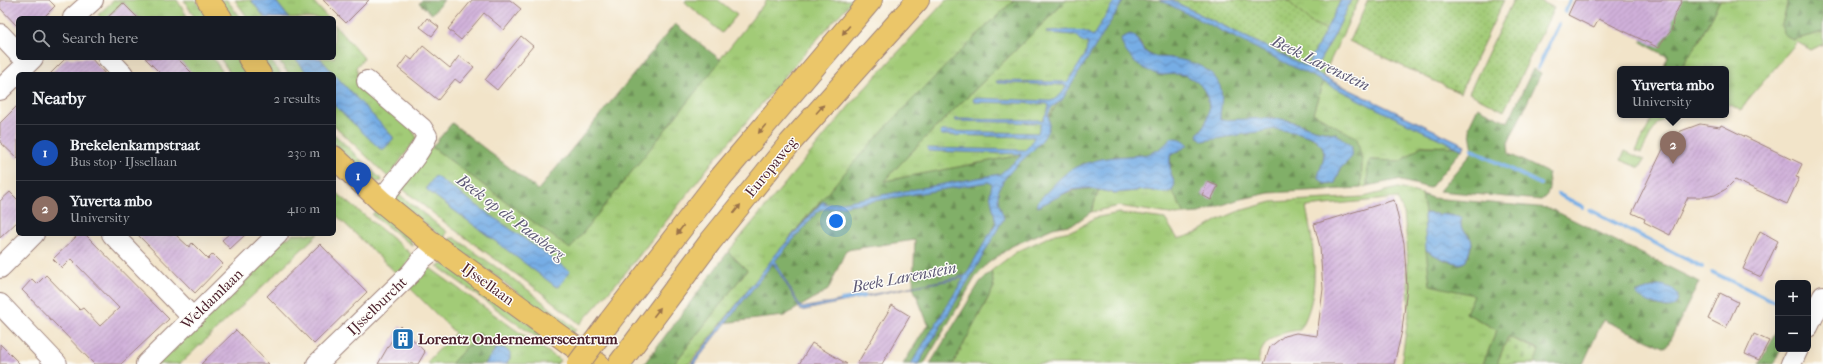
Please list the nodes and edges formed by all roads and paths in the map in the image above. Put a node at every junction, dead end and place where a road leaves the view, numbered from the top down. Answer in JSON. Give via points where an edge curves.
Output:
{"nodes":[{"id":1,"x":92,"y":0,"type":"edge"},
{"id":2,"x":208,"y":0,"type":"edge"},
{"id":3,"x":871,"y":0,"type":"edge"},
{"id":4,"x":918,"y":0,"type":"edge"},
{"id":5,"x":75,"y":16,"type":"edge"},
{"id":6,"x":220,"y":16,"type":"edge"},
{"id":7,"x":0,"y":34,"type":"edge"},
{"id":8,"x":16,"y":49,"type":"edge"},
{"id":9,"x":23,"y":60,"type":"edge"},
{"id":10,"x":110,"y":60,"type":"edge"},
{"id":11,"x":250,"y":60,"type":"edge"},
{"id":12,"x":121,"y":72,"type":"edge"},
{"id":13,"x":259,"y":72,"type":"edge"},
{"id":14,"x":367,"y":80,"type":"dead end"},
{"id":15,"x":0,"y":90,"type":"edge"},
{"id":16,"x":336,"y":159,"type":"edge"},
{"id":17,"x":381,"y":201,"type":"junction"},
{"id":18,"x":32,"y":236,"type":"edge"},
{"id":19,"x":114,"y":236,"type":"edge"},
{"id":20,"x":276,"y":236,"type":"edge"},
{"id":21,"x":437,"y":247,"type":"junction"},
{"id":22,"x":0,"y":268,"type":"edge"},
{"id":23,"x":1823,"y":296,"type":"edge"},
{"id":24,"x":0,"y":304,"type":"edge"},
{"id":25,"x":193,"y":318,"type":"junction"},
{"id":26,"x":1811,"y":322,"type":"edge"},
{"id":27,"x":1797,"y":352,"type":"edge"},
{"id":28,"x":56,"y":364,"type":"edge"},
{"id":29,"x":146,"y":364,"type":"edge"},
{"id":30,"x":317,"y":364,"type":"edge"},
{"id":31,"x":578,"y":364,"type":"edge"},
{"id":32,"x":598,"y":364,"type":"edge"},
{"id":33,"x":619,"y":364,"type":"edge"},
{"id":34,"x":1791,"y":364,"type":"edge"}],
"edges":[{"from":1,"to":5,"type":"street"},
{"from":2,"to":6,"type":"main road"},
{"from":3,"to":31,"type":"main road","name":"Europaweg","one_way":true,"bridge":true,"via":[[721,177]]},
{"from":33,"to":4,"type":"main road","name":"Europaweg","one_way":true,"via":[[710,242],[790,143]]},
{"from":7,"to":8,"type":"street"},
{"from":9,"to":15,"type":"street"},
{"from":10,"to":12,"type":"street"},
{"from":11,"to":13,"type":"main road"},
{"from":14,"to":17,"type":"street","via":[[428,136],[423,147]]},
{"from":16,"to":17,"type":"main road","name":"IJssellaan"},
{"from":17,"to":21,"type":"main road","name":"IJssellaan"},
{"from":18,"to":22,"type":"street"},
{"from":19,"to":25,"type":"street"},
{"from":20,"to":25,"type":"street","name":"Weldamlaan"},
{"from":21,"to":30,"type":"street","name":"IJsselburcht"},
{"from":21,"to":32,"type":"main road","name":"IJssellaan"},
{"from":23,"to":26,"type":"street"},
{"from":24,"to":28,"type":"street"},
{"from":25,"to":29,"type":"street","name":"Weldamlaan"},
{"from":27,"to":34,"type":"street"}]}
